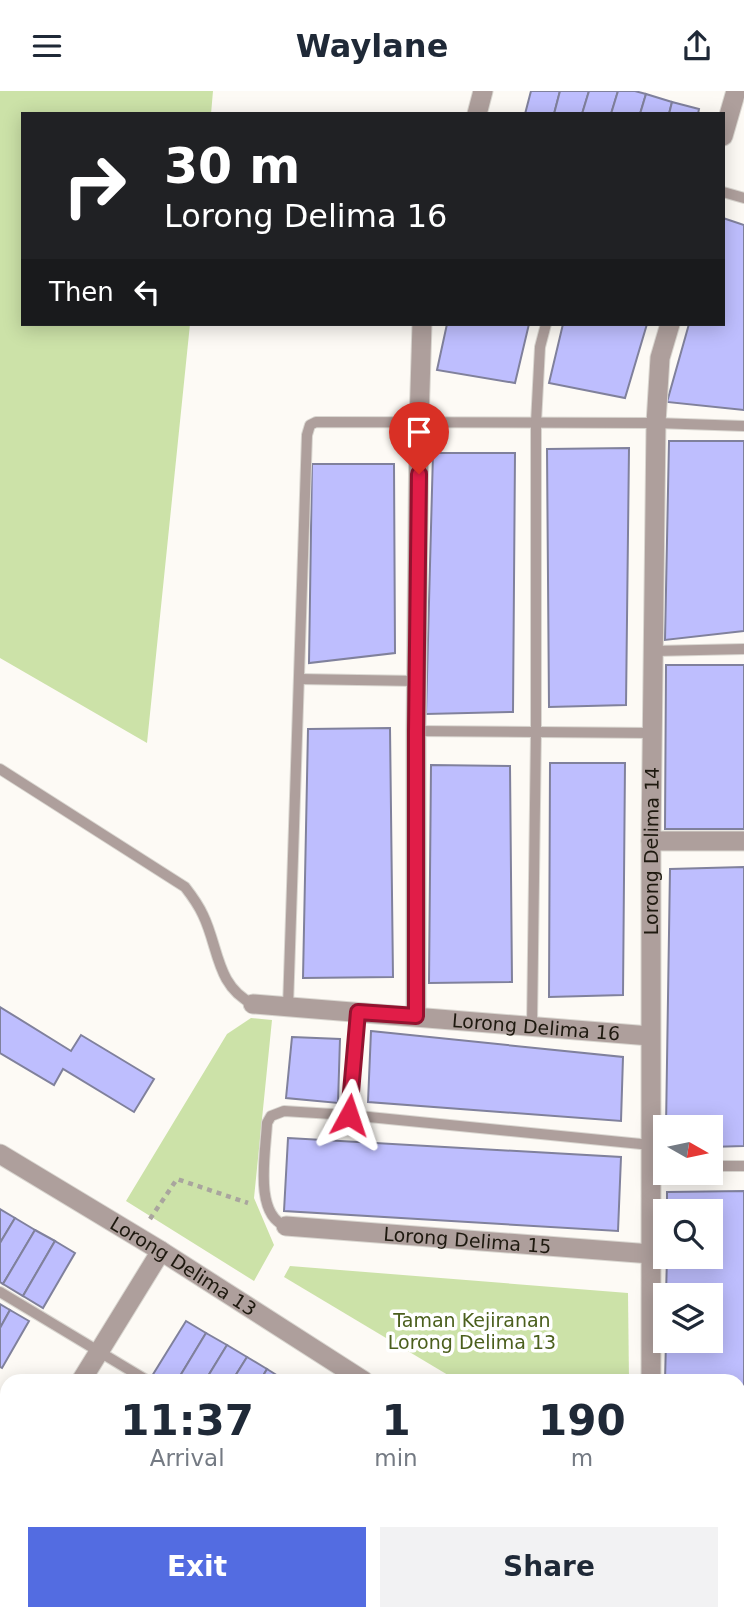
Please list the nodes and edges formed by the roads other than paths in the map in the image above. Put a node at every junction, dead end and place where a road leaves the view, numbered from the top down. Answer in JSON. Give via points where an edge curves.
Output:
{"nodes":[{"id":1,"x":483,"y":91,"type":"edge"},
{"id":2,"x":736,"y":91,"type":"edge"},
{"id":3,"x":478,"y":112,"type":"edge"},
{"id":4,"x":725,"y":129,"type":"edge"},
{"id":5,"x":725,"y":193,"type":"edge"},
{"id":6,"x":744,"y":198,"type":"edge"},
{"id":7,"x":422,"y":326,"type":"edge"},
{"id":8,"x":546,"y":326,"type":"edge"},
{"id":9,"x":669,"y":326,"type":"edge"},
{"id":10,"x":419,"y":423,"type":"junction"},
{"id":11,"x":536,"y":423,"type":"junction"},
{"id":12,"x":656,"y":423,"type":"junction"},
{"id":13,"x":744,"y":426,"type":"edge"},
{"id":14,"x":744,"y":649,"type":"edge"},
{"id":15,"x":654,"y":651,"type":"junction"},
{"id":16,"x":299,"y":679,"type":"junction"},
{"id":17,"x":417,"y":681,"type":"junction"},
{"id":18,"x":416,"y":731,"type":"junction"},
{"id":19,"x":536,"y":731,"type":"junction"},
{"id":20,"x":653,"y":733,"type":"junction"},
{"id":21,"x":0,"y":769,"type":"edge"},
{"id":22,"x":651,"y":841,"type":"junction"},
{"id":23,"x":744,"y":841,"type":"edge"},
{"id":24,"x":253,"y":1004,"type":"joint"},
{"id":25,"x":288,"y":1007,"type":"junction"},
{"id":26,"x":358,"y":1012,"type":"junction"},
{"id":27,"x":416,"y":1016,"type":"junction"},
{"id":28,"x":531,"y":1026,"type":"junction"},
{"id":29,"x":650,"y":1036,"type":"junction"},
{"id":30,"x":349,"y":1115,"type":"junction"},
{"id":31,"x":650,"y":1145,"type":"junction"},
{"id":32,"x":653,"y":1153,"type":"edge"},
{"id":33,"x":0,"y":1154,"type":"edge"},
{"id":34,"x":723,"y":1166,"type":"edge"},
{"id":35,"x":744,"y":1166,"type":"edge"},
{"id":36,"x":656,"y":1185,"type":"edge"},
{"id":37,"x":286,"y":1226,"type":"joint"},
{"id":38,"x":160,"y":1251,"type":"junction"},
{"id":39,"x":651,"y":1254,"type":"junction"},
{"id":40,"x":0,"y":1292,"type":"edge"},
{"id":41,"x":99,"y":1351,"type":"junction"},
{"id":42,"x":85,"y":1374,"type":"edge"},
{"id":43,"x":137,"y":1374,"type":"edge"},
{"id":44,"x":353,"y":1374,"type":"edge"},
{"id":45,"x":650,"y":1374,"type":"edge"}],
"edges":[{"from":1,"to":3,"type":"street"},
{"from":2,"to":4,"type":"street"},
{"from":5,"to":6,"type":"lane"},
{"from":7,"to":10,"type":"street"},
{"from":8,"to":11,"type":"lane","via":[[540,347]]},
{"from":9,"to":12,"type":"street","name":"Lorong Delima 14","via":[[660,358]]},
{"from":10,"to":11,"type":"lane"},
{"from":10,"to":16,"type":"lane","via":[[310,425]]},
{"from":10,"to":17,"type":"street"},
{"from":11,"to":12,"type":"lane"},
{"from":11,"to":19,"type":"lane"},
{"from":12,"to":13,"type":"lane"},
{"from":12,"to":15,"type":"street","name":"Lorong Delima 14"},
{"from":14,"to":15,"type":"lane"},
{"from":15,"to":20,"type":"street","name":"Lorong Delima 14"},
{"from":16,"to":17,"type":"lane"},
{"from":16,"to":25,"type":"lane"},
{"from":17,"to":18,"type":"street"},
{"from":18,"to":19,"type":"lane"},
{"from":18,"to":27,"type":"street"},
{"from":19,"to":20,"type":"lane"},
{"from":19,"to":28,"type":"lane"},
{"from":20,"to":22,"type":"street","name":"Lorong Delima 14"},
{"from":21,"to":24,"type":"lane","via":[[185,887],[204,917],[226,979],[233,991]]},
{"from":22,"to":23,"type":"street"},
{"from":22,"to":29,"type":"street","name":"Lorong Delima 14"},
{"from":24,"to":25,"type":"street","name":"Lorong Delima 16"},
{"from":25,"to":26,"type":"street","name":"Lorong Delima 16"},
{"from":26,"to":27,"type":"street","name":"Lorong Delima 16"},
{"from":26,"to":30,"type":"lane"},
{"from":27,"to":28,"type":"street","name":"Lorong Delima 16"},
{"from":28,"to":29,"type":"street","name":"Lorong Delima 16"},
{"from":29,"to":31,"type":"street","name":"Lorong Delima 14"},
{"from":30,"to":31,"type":"lane"},
{"from":30,"to":37,"type":"lane","via":[[284,1111],[267,1123],[263,1194],[273,1218]]},
{"from":31,"to":32,"type":"street","name":"Lorong Delima 14"},
{"from":33,"to":38,"type":"street","name":"Lorong Delima 13"},
{"from":34,"to":35,"type":"lane"},
{"from":36,"to":39,"type":"street","name":"Lorong Delima 14"},
{"from":37,"to":39,"type":"street","name":"Lorong Delima 15"},
{"from":38,"to":41,"type":"street"},
{"from":38,"to":44,"type":"street","name":"Lorong Delima 13"},
{"from":39,"to":45,"type":"street","name":"Lorong Delima 14"},
{"from":40,"to":41,"type":"lane"},
{"from":41,"to":42,"type":"street"},
{"from":41,"to":43,"type":"lane"}]}
